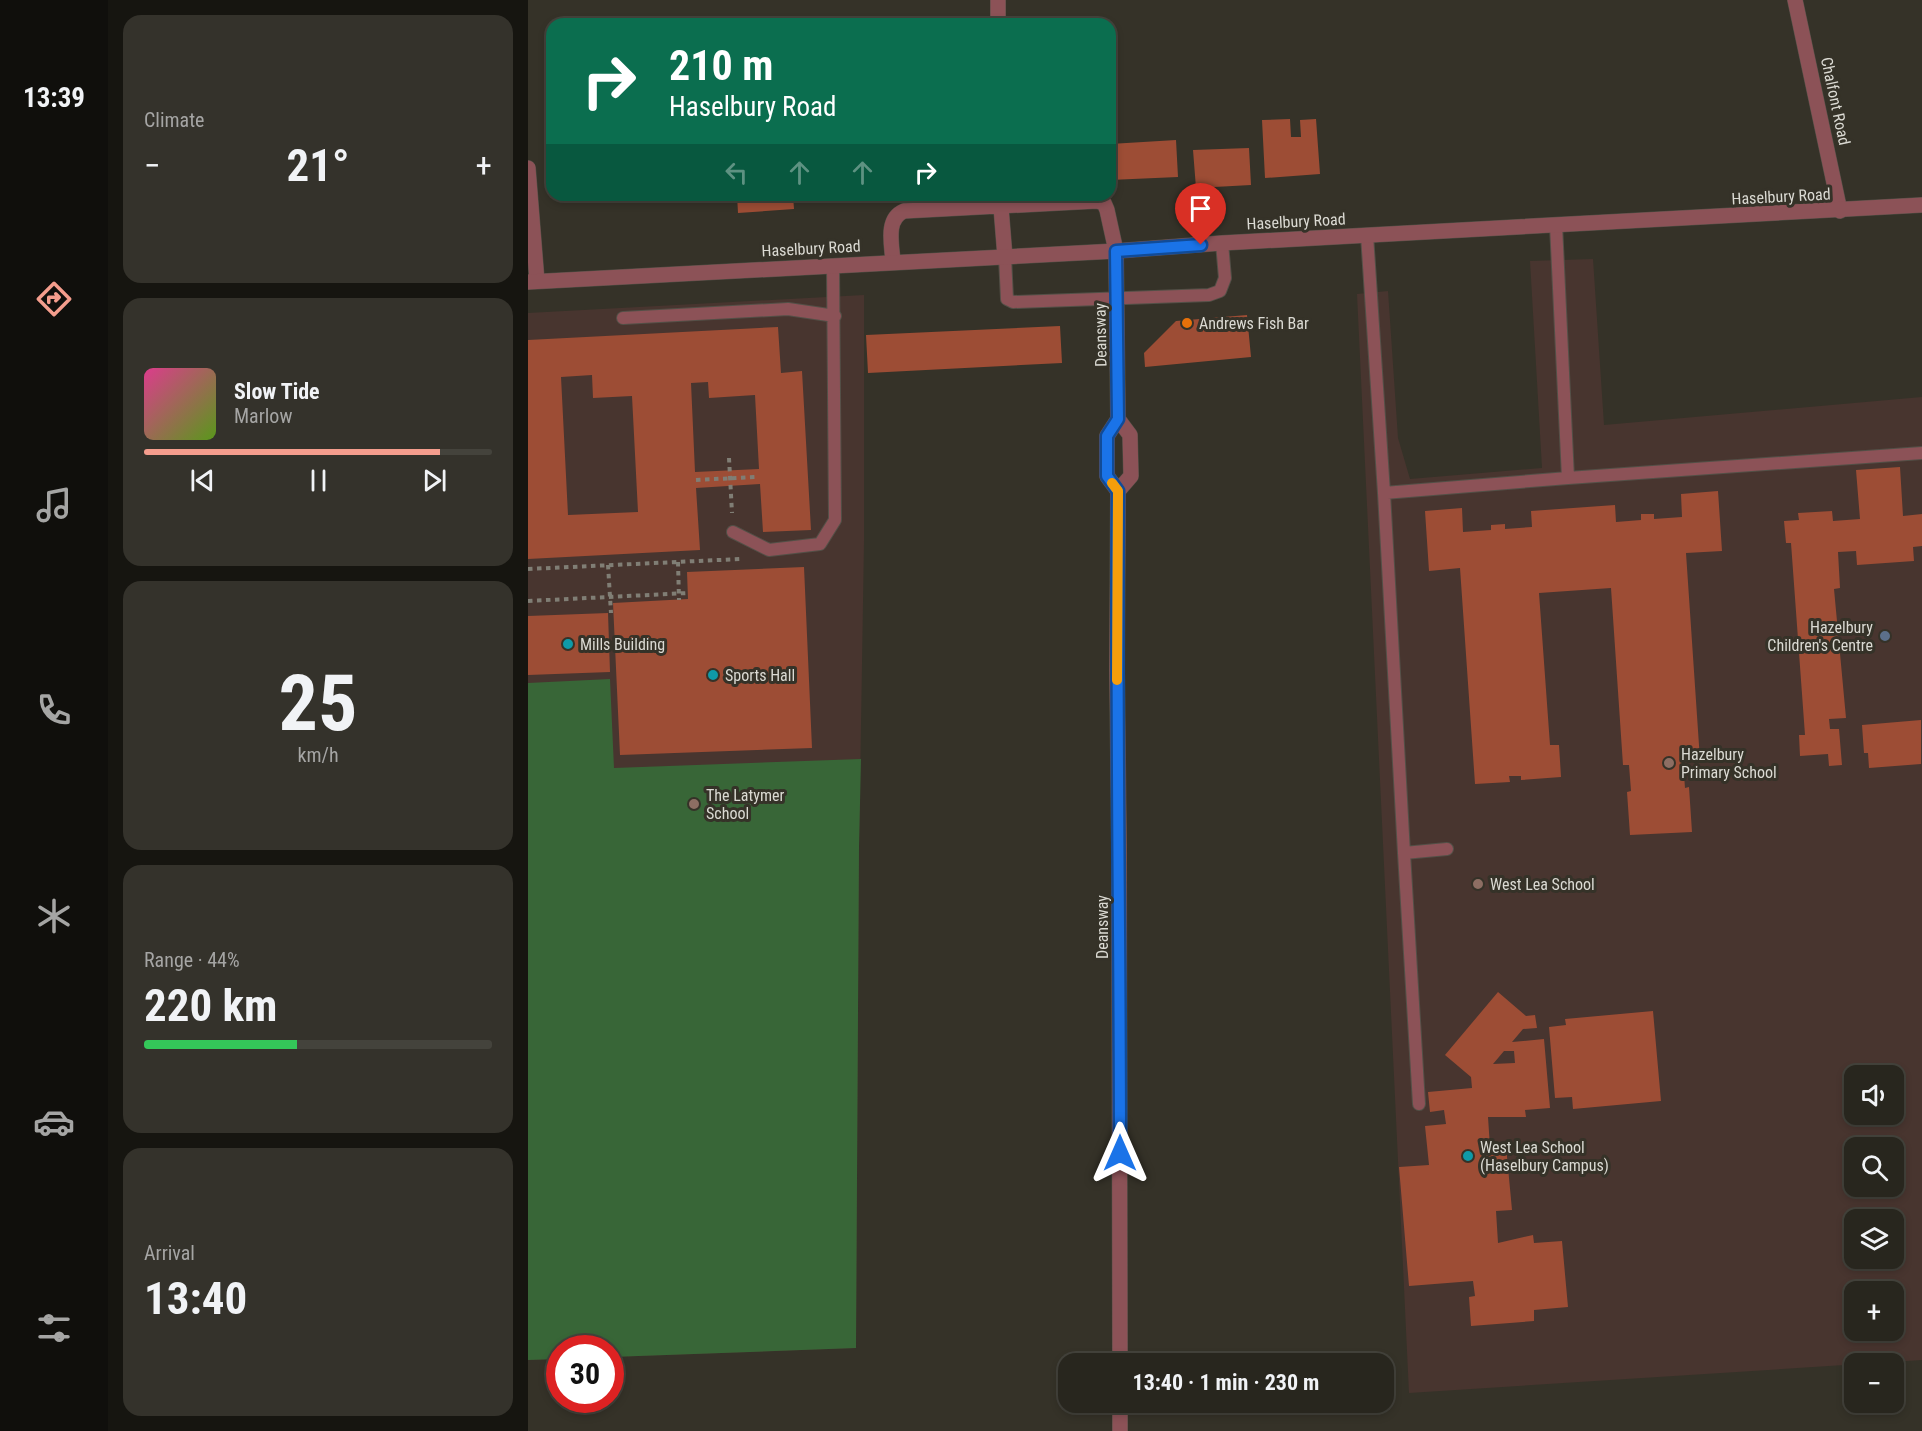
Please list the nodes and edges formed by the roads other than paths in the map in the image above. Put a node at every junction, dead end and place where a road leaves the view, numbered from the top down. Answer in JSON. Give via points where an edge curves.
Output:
{"nodes":[{"id":1,"x":998,"y":0,"type":"edge"},
{"id":2,"x":1795,"y":0,"type":"edge"},
{"id":3,"x":998,"y":18,"type":"edge"},
{"id":4,"x":528,"y":168,"type":"edge"},
{"id":5,"x":1000,"y":201,"type":"edge"},
{"id":6,"x":1922,"y":205,"type":"edge"},
{"id":7,"x":1840,"y":210,"type":"junction"},
{"id":8,"x":1556,"y":225,"type":"junction"},
{"id":9,"x":1367,"y":235,"type":"junction"},
{"id":10,"x":1222,"y":243,"type":"junction"},
{"id":11,"x":1116,"y":251,"type":"junction"},
{"id":12,"x":1005,"y":256,"type":"junction"},
{"id":13,"x":893,"y":262,"type":"junction"},
{"id":14,"x":833,"y":265,"type":"junction"},
{"id":15,"x":532,"y":281,"type":"edge"},
{"id":16,"x":1118,"y":297,"type":"junction"},
{"id":17,"x":835,"y":316,"type":"junction"},
{"id":18,"x":623,"y":318,"type":"dead end"},
{"id":19,"x":1118,"y":419,"type":"junction"},
{"id":20,"x":1922,"y":453,"type":"edge"},
{"id":21,"x":1568,"y":478,"type":"junction"},
{"id":22,"x":1118,"y":491,"type":"junction"},
{"id":23,"x":1384,"y":493,"type":"junction"},
{"id":24,"x":733,"y":532,"type":"road end"},
{"id":25,"x":1447,"y":849,"type":"dead end"},
{"id":26,"x":1404,"y":852,"type":"junction"},
{"id":27,"x":1419,"y":1104,"type":"dead end"},
{"id":28,"x":1120,"y":1353,"type":"edge"},
{"id":29,"x":1120,"y":1413,"type":"edge"},
{"id":30,"x":1120,"y":1431,"type":"edge"}],
"edges":[{"from":1,"to":3,"type":"street"},
{"from":2,"to":7,"type":"street","name":"Chalfont Road"},
{"from":4,"to":15,"type":"street"},
{"from":5,"to":11,"type":"street","name":"Deansway","via":[[1104,203]]},
{"from":5,"to":12,"type":"street"},
{"from":5,"to":13,"type":"street","via":[[896,214],[891,223]]},
{"from":6,"to":7,"type":"street","name":"Haselbury Road"},
{"from":7,"to":8,"type":"street","name":"Haselbury Road"},
{"from":8,"to":9,"type":"street","name":"Haselbury Road"},
{"from":8,"to":21,"type":"lane"},
{"from":9,"to":10,"type":"street","name":"Haselbury Road"},
{"from":9,"to":23,"type":"lane"},
{"from":10,"to":11,"type":"street","name":"Haselbury Road"},
{"from":10,"to":16,"type":"lane","via":[[1225,278],[1220,291],[1209,295]]},
{"from":11,"to":12,"type":"street","name":"Haselbury Road"},
{"from":11,"to":16,"type":"street","name":"Deansway"},
{"from":12,"to":13,"type":"street","name":"Haselbury Road"},
{"from":12,"to":16,"type":"lane","via":[[1005,292],[1013,302]]},
{"from":13,"to":14,"type":"street","name":"Haselbury Road"},
{"from":14,"to":15,"type":"street","name":"Haselbury Road"},
{"from":14,"to":17,"type":"lane"},
{"from":16,"to":19,"type":"street","name":"Deansway"},
{"from":17,"to":18,"type":"lane","via":[[788,309]]},
{"from":17,"to":24,"type":"lane","via":[[835,520],[820,544],[770,550]]},
{"from":19,"to":22,"type":"street","name":"Deansway","via":[[1107,436],[1107,476]]},
{"from":19,"to":22,"type":"street","name":"Deansway","via":[[1130,435],[1131,476]]},
{"from":20,"to":21,"type":"lane"},
{"from":21,"to":23,"type":"lane"},
{"from":22,"to":28,"type":"street","name":"Deansway"},
{"from":23,"to":26,"type":"lane"},
{"from":25,"to":26,"type":"lane"},
{"from":26,"to":27,"type":"lane"},
{"from":29,"to":30,"type":"street"}]}
